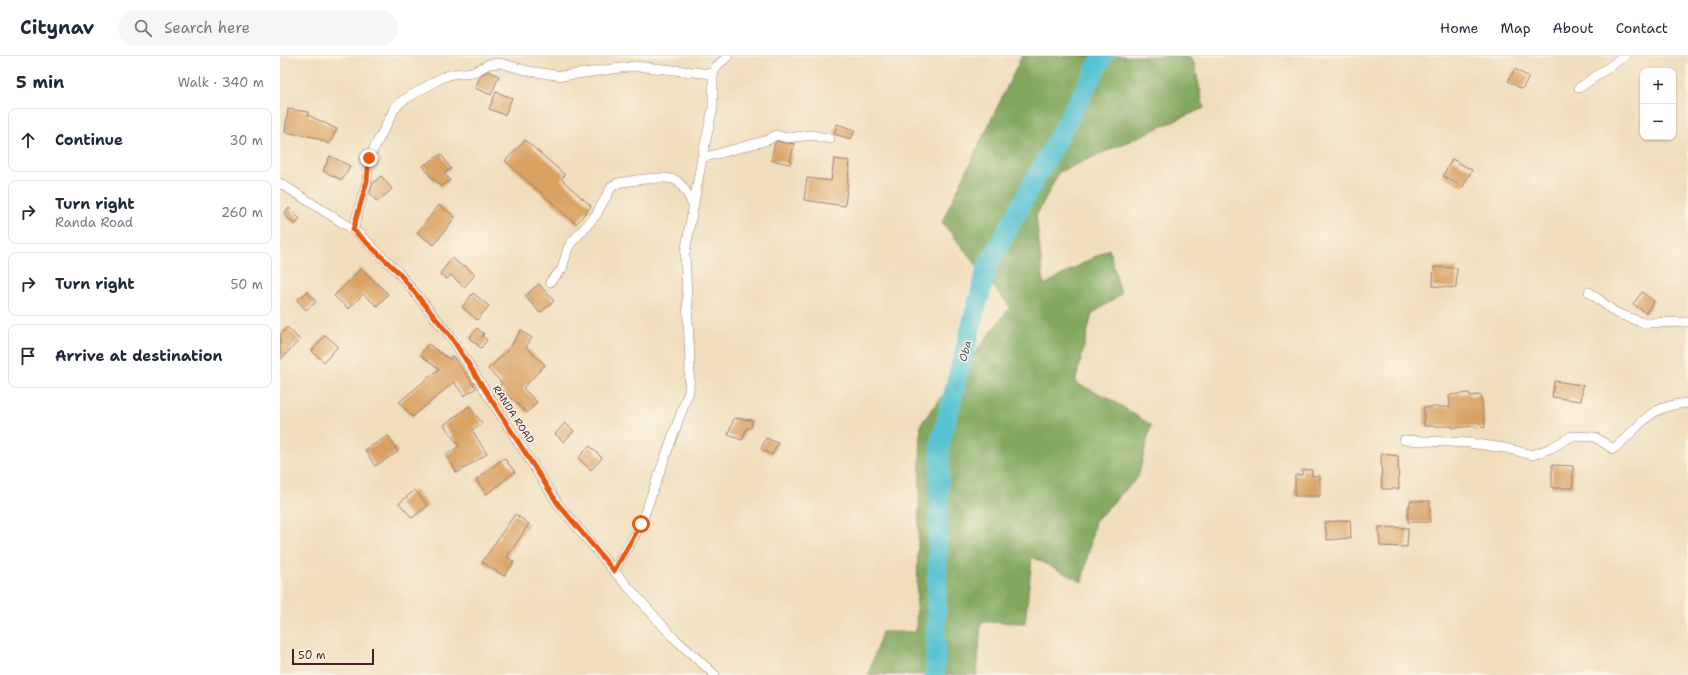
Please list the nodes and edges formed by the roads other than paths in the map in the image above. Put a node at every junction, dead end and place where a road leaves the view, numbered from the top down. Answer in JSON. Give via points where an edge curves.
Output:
{"nodes":[{"id":1,"x":728,"y":56,"type":"edge"},
{"id":2,"x":1625,"y":56,"type":"edge"},
{"id":3,"x":713,"y":74,"type":"junction"},
{"id":4,"x":1579,"y":88,"type":"dead end"},
{"id":5,"x":830,"y":139,"type":"dead end"},
{"id":6,"x":702,"y":158,"type":"junction"},
{"id":7,"x":280,"y":182,"type":"edge"},
{"id":8,"x":693,"y":205,"type":"junction"},
{"id":9,"x":353,"y":230,"type":"junction"},
{"id":10,"x":550,"y":282,"type":"dead end"},
{"id":11,"x":1589,"y":292,"type":"dead end"},
{"id":12,"x":1688,"y":322,"type":"edge"},
{"id":13,"x":1688,"y":403,"type":"edge"},
{"id":14,"x":1404,"y":440,"type":"dead end"},
{"id":15,"x":614,"y":571,"type":"junction"},
{"id":16,"x":706,"y":667,"type":"junction"},
{"id":17,"x":700,"y":675,"type":"edge"},
{"id":18,"x":715,"y":675,"type":"edge"}],
"edges":[{"from":1,"to":3,"type":"street","via":[[717,66]]},
{"from":2,"to":4,"type":"street"},
{"from":3,"to":6,"type":"street","via":[[714,108]]},
{"from":3,"to":9,"type":"street","via":[[635,66],[562,76],[490,64],[474,72],[441,78],[402,101],[395,108],[369,158],[367,181]]},
{"from":5,"to":6,"type":"street","via":[[812,135],[787,138],[776,135],[768,140]]},
{"from":6,"to":8,"type":"street"},
{"from":7,"to":9,"type":"street","name":"RANDA ROAD"},
{"from":8,"to":10,"type":"street","via":[[677,181],[667,178],[618,183],[612,186],[596,215],[568,248],[562,269]]},
{"from":8,"to":15,"type":"street","via":[[685,263],[689,391],[641,524]]},
{"from":9,"to":15,"type":"street","name":"RANDA ROAD","via":[[398,272],[442,325],[558,504]]},
{"from":11,"to":12,"type":"street","via":[[1616,313],[1644,324]]},
{"from":13,"to":14,"type":"street","via":[[1660,409],[1643,420],[1613,449],[1595,437],[1572,436],[1533,455],[1469,443]]},
{"from":15,"to":16,"type":"street","name":"RANDA ROAD","via":[[673,637]]},
{"from":16,"to":17,"type":"street"},
{"from":16,"to":18,"type":"street","name":"RANDA ROAD"}]}
